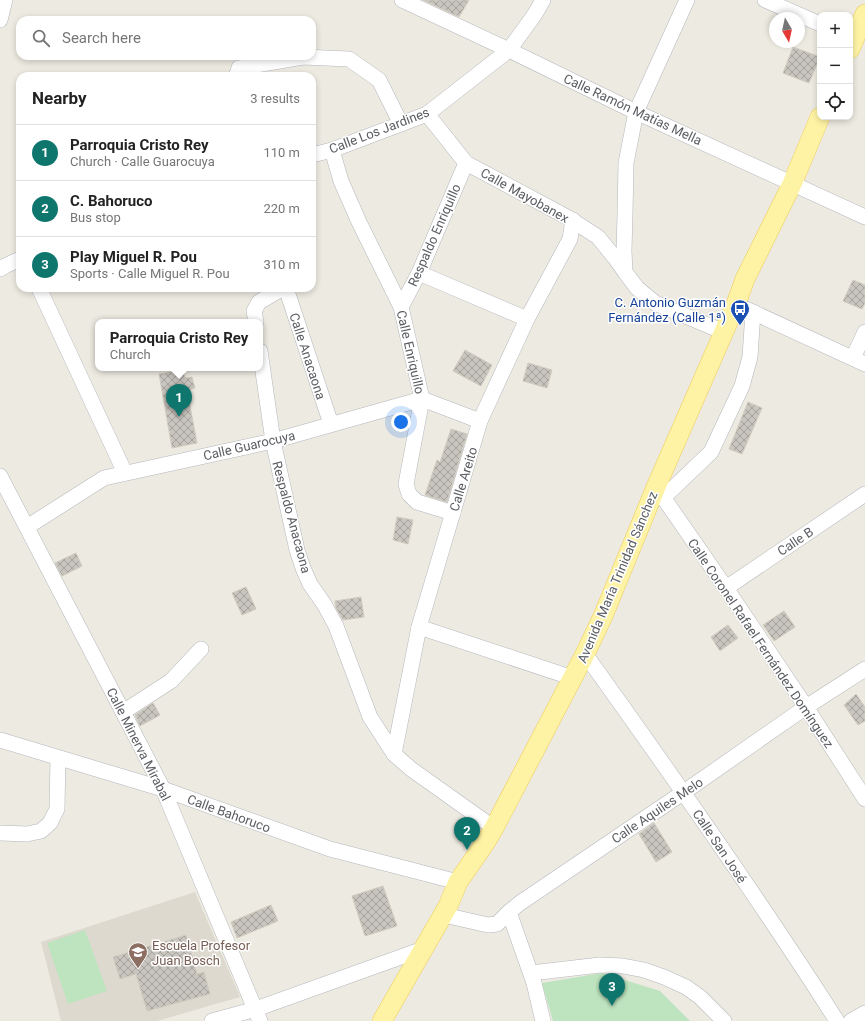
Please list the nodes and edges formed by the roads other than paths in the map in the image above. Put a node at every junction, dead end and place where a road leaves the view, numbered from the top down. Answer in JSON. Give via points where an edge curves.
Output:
{"nodes":[{"id":1,"x":5,"y":0,"type":"edge"},
{"id":2,"x":402,"y":0,"type":"edge"},
{"id":3,"x":543,"y":0,"type":"edge"},
{"id":4,"x":687,"y":0,"type":"edge"},
{"id":5,"x":765,"y":0,"type":"edge"},
{"id":6,"x":865,"y":14,"type":"edge"},
{"id":7,"x":0,"y":20,"type":"edge"},
{"id":8,"x":817,"y":23,"type":"edge"},
{"id":9,"x":855,"y":42,"type":"edge"},
{"id":10,"x":509,"y":50,"type":"junction"},
{"id":11,"x":316,"y":58,"type":"edge"},
{"id":12,"x":286,"y":60,"type":"edge"},
{"id":13,"x":238,"y":72,"type":"edge"},
{"id":14,"x":636,"y":112,"type":"junction"},
{"id":15,"x":427,"y":114,"type":"junction"},
{"id":16,"x":819,"y":120,"type":"edge"},
{"id":17,"x":400,"y":124,"type":"junction"},
{"id":18,"x":332,"y":150,"type":"junction"},
{"id":19,"x":316,"y":154,"type":"edge"},
{"id":20,"x":466,"y":163,"type":"junction"},
{"id":21,"x":792,"y":184,"type":"junction"},
{"id":22,"x":865,"y":217,"type":"edge"},
{"id":23,"x":573,"y":220,"type":"junction"},
{"id":24,"x":16,"y":261,"type":"edge"},
{"id":25,"x":0,"y":269,"type":"edge"},
{"id":26,"x":625,"y":272,"type":"junction"},
{"id":27,"x":419,"y":273,"type":"junction"},
{"id":28,"x":41,"y":292,"type":"edge"},
{"id":29,"x":277,"y":292,"type":"edge"},
{"id":30,"x":285,"y":292,"type":"edge"},
{"id":31,"x":736,"y":304,"type":"junction"},
{"id":32,"x":401,"y":307,"type":"junction"},
{"id":33,"x":753,"y":312,"type":"junction"},
{"id":34,"x":255,"y":319,"type":"edge"},
{"id":35,"x":527,"y":319,"type":"junction"},
{"id":36,"x":724,"y":332,"type":"junction"},
{"id":37,"x":865,"y":332,"type":"edge"},
{"id":38,"x":859,"y":361,"type":"edge"},
{"id":39,"x":263,"y":371,"type":"edge"},
{"id":40,"x":422,"y":400,"type":"junction"},
{"id":41,"x":480,"y":421,"type":"junction"},
{"id":42,"x":331,"y":424,"type":"junction"},
{"id":43,"x":273,"y":441,"type":"junction"},
{"id":44,"x":125,"y":473,"type":"junction"},
{"id":45,"x":0,"y":476,"type":"edge"},
{"id":46,"x":660,"y":493,"type":"junction"},
{"id":47,"x":865,"y":494,"type":"edge"},
{"id":48,"x":453,"y":513,"type":"junction"},
{"id":49,"x":27,"y":527,"type":"junction"},
{"id":50,"x":726,"y":588,"type":"junction"},
{"id":51,"x":419,"y":627,"type":"junction"},
{"id":52,"x":201,"y":649,"type":"dead end"},
{"id":53,"x":585,"y":654,"type":"junction"},
{"id":54,"x":865,"y":669,"type":"edge"},
{"id":55,"x":573,"y":678,"type":"junction"},
{"id":56,"x":806,"y":707,"type":"junction"},
{"id":57,"x":123,"y":712,"type":"junction"},
{"id":58,"x":0,"y":740,"type":"edge"},
{"id":59,"x":394,"y":754,"type":"junction"},
{"id":60,"x":58,"y":758,"type":"junction"},
{"id":61,"x":163,"y":789,"type":"junction"},
{"id":62,"x":684,"y":792,"type":"junction"},
{"id":63,"x":865,"y":799,"type":"edge"},
{"id":64,"x":494,"y":828,"type":"junction"},
{"id":65,"x":0,"y":832,"type":"edge"},
{"id":66,"x":458,"y":882,"type":"junction"},
{"id":67,"x":509,"y":912,"type":"junction"},
{"id":68,"x":444,"y":915,"type":"junction"},
{"id":69,"x":423,"y":949,"type":"junction"},
{"id":70,"x":531,"y":973,"type":"junction"},
{"id":71,"x":865,"y":1013,"type":"edge"},
{"id":72,"x":258,"y":1015,"type":"edge"},
{"id":73,"x":212,"y":1021,"type":"edge"},
{"id":74,"x":382,"y":1021,"type":"edge"},
{"id":75,"x":543,"y":1021,"type":"edge"},
{"id":76,"x":724,"y":1021,"type":"edge"},
{"id":77,"x":837,"y":1021,"type":"edge"},
{"id":78,"x":851,"y":1021,"type":"edge"}],
"edges":[{"from":1,"to":7,"type":"street"},
{"from":2,"to":10,"type":"street","name":"Calle Ramón Matías Mella"},
{"from":3,"to":10,"type":"street","name":"Calle Los Jardines"},
{"from":4,"to":14,"type":"street"},
{"from":5,"to":8,"type":"street"},
{"from":6,"to":9,"type":"main road"},
{"from":10,"to":14,"type":"street","name":"Calle Ramón Matías Mella"},
{"from":10,"to":15,"type":"street","name":"Calle Los Jardines"},
{"from":11,"to":17,"type":"street","via":[[349,59],[379,80]]},
{"from":12,"to":13,"type":"street","via":[[239,68]]},
{"from":14,"to":21,"type":"street","name":"Calle Ramón Matías Mella"},
{"from":14,"to":26,"type":"street","via":[[626,163]]},
{"from":15,"to":17,"type":"street","name":"Calle Los Jardines"},
{"from":15,"to":20,"type":"street","name":"Calle Mayobanex"},
{"from":16,"to":21,"type":"main road","name":"Avenida María Trinidad Sánchez"},
{"from":17,"to":18,"type":"street","name":"Calle Los Jardines"},
{"from":18,"to":19,"type":"street","name":"Calle Los Jardines"},
{"from":18,"to":32,"type":"street","name":"Calle Enriquillo","via":[[341,181],[359,222]]},
{"from":20,"to":23,"type":"street","name":"Calle Mayobanex"},
{"from":20,"to":27,"type":"street","name":"Respaldo Enriquillo"},
{"from":21,"to":22,"type":"street","name":"Calle Ramón Matías Mella"},
{"from":21,"to":31,"type":"main road","name":"Avenida María Trinidad Sánchez","via":[[745,279]]},
{"from":23,"to":26,"type":"street","name":"Calle Mayobanex","via":[[598,237]]},
{"from":23,"to":35,"type":"street","name":"Calle Areito","via":[[570,239]]},
{"from":24,"to":25,"type":"street"},
{"from":26,"to":36,"type":"street","name":"Calle Mayobanex","via":[[637,288],[655,303]]},
{"from":27,"to":32,"type":"street","name":"Respaldo Enriquillo"},
{"from":27,"to":35,"type":"street"},
{"from":28,"to":44,"type":"street"},
{"from":29,"to":34,"type":"street","via":[[258,302],[254,311]]},
{"from":30,"to":42,"type":"street","name":"Calle Anacaona"},
{"from":31,"to":33,"type":"street"},
{"from":31,"to":36,"type":"main road","name":"Avenida María Trinidad Sánchez"},
{"from":32,"to":40,"type":"street","name":"Calle Enriquillo"},
{"from":33,"to":38,"type":"street"},
{"from":33,"to":46,"type":"street","via":[[750,357],[742,386],[711,452]]},
{"from":35,"to":41,"type":"street","name":"Calle Areito"},
{"from":36,"to":46,"type":"main road","name":"Avenida María Trinidad Sánchez"},
{"from":37,"to":38,"type":"street"},
{"from":39,"to":43,"type":"street","name":"Respaldo Anacaona"},
{"from":40,"to":41,"type":"street"},
{"from":40,"to":42,"type":"street","name":"Calle Guarocuya"},
{"from":40,"to":48,"type":"street","name":"Calle Enriquillo","via":[[406,484],[409,494],[417,502]]},
{"from":41,"to":48,"type":"street","name":"Calle Areito"},
{"from":42,"to":43,"type":"street","name":"Calle Guarocuya"},
{"from":43,"to":44,"type":"street","name":"Calle Guarocuya"},
{"from":43,"to":59,"type":"street","name":"Respaldo Anacaona","via":[[303,568],[336,626],[370,717]]},
{"from":44,"to":49,"type":"street","name":"Calle Guarocuya","via":[[104,478]]},
{"from":45,"to":49,"type":"street","name":"Calle Minerva Mirabal"},
{"from":46,"to":50,"type":"street","name":"Calle Coronel Rafael Fernández Domínguez"},
{"from":46,"to":53,"type":"main road","name":"Avenida María Trinidad Sánchez"},
{"from":47,"to":50,"type":"street","name":"Calle B"},
{"from":48,"to":51,"type":"street","name":"Calle Areito"},
{"from":49,"to":57,"type":"street","name":"Calle Minerva Mirabal"},
{"from":50,"to":56,"type":"street","name":"Calle Coronel Rafael Fernández Domínguez"},
{"from":51,"to":55,"type":"street"},
{"from":51,"to":59,"type":"street","name":"Calle Areito"},
{"from":52,"to":57,"type":"street","via":[[171,681]]},
{"from":53,"to":55,"type":"main road","name":"Avenida María Trinidad Sánchez"},
{"from":53,"to":62,"type":"street","name":"Calle San José"},
{"from":54,"to":56,"type":"street","name":"Calle Aquiles Melo"},
{"from":55,"to":64,"type":"main road","name":"Avenida María Trinidad Sánchez"},
{"from":56,"to":62,"type":"street","name":"Calle Aquiles Melo"},
{"from":56,"to":63,"type":"street","name":"Calle Coronel Rafael Fernández Domínguez"},
{"from":57,"to":61,"type":"street","name":"Calle Minerva Mirabal"},
{"from":58,"to":60,"type":"street","name":"Calle Bahoruco"},
{"from":59,"to":64,"type":"street","name":"Respaldo Anacaona","via":[[410,769]]},
{"from":60,"to":61,"type":"street","name":"Calle Bahoruco"},
{"from":60,"to":65,"type":"street","via":[[57,809],[50,822],[41,831],[27,834]]},
{"from":61,"to":66,"type":"street","name":"Calle Bahoruco","via":[[330,849]]},
{"from":61,"to":72,"type":"street","name":"Calle Minerva Mirabal"},
{"from":62,"to":67,"type":"street","name":"Calle Aquiles Melo"},
{"from":62,"to":77,"type":"street","name":"Calle San José"},
{"from":64,"to":66,"type":"main road","name":"Avenida María Trinidad Sánchez"},
{"from":66,"to":68,"type":"main road","name":"Avenida María Trinidad Sánchez"},
{"from":67,"to":68,"type":"street","name":"Calle Aquiles Melo","via":[[497,924],[488,925]]},
{"from":67,"to":70,"type":"street"},
{"from":68,"to":69,"type":"main road","name":"Avenida María Trinidad Sánchez"},
{"from":69,"to":72,"type":"street"},
{"from":69,"to":74,"type":"main road","name":"Avenida María Trinidad Sánchez"},
{"from":70,"to":75,"type":"street"},
{"from":70,"to":76,"type":"street","via":[[600,965],[644,970],[686,987]]},
{"from":71,"to":78,"type":"street"},
{"from":72,"to":73,"type":"street"}]}
